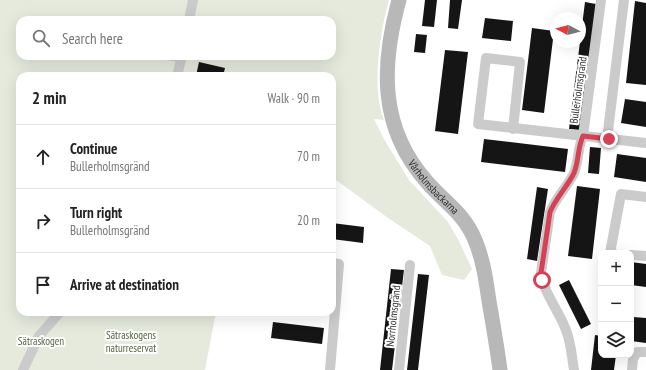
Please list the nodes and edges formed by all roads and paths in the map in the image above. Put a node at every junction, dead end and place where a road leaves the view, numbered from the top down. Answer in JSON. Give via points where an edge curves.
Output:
{"nodes":[{"id":1,"x":193,"y":0,"type":"edge"},
{"id":2,"x":399,"y":0,"type":"edge"},
{"id":3,"x":601,"y":0,"type":"edge"},
{"id":4,"x":624,"y":0,"type":"edge"},
{"id":5,"x":190,"y":16,"type":"edge"},
{"id":6,"x":181,"y":60,"type":"edge"},
{"id":7,"x":178,"y":72,"type":"edge"},
{"id":8,"x":514,"y":129,"type":"junction"},
{"id":9,"x":583,"y":136,"type":"junction"},
{"id":10,"x":609,"y":139,"type":"junction"},
{"id":11,"x":646,"y":143,"type":"edge"},
{"id":12,"x":646,"y":197,"type":"edge"},
{"id":13,"x":611,"y":250,"type":"edge"},
{"id":14,"x":634,"y":255,"type":"edge"},
{"id":15,"x":646,"y":256,"type":"edge"},
{"id":16,"x":336,"y":264,"type":"edge"},
{"id":17,"x":410,"y":265,"type":"dead end"},
{"id":18,"x":336,"y":288,"type":"edge"},
{"id":19,"x":56,"y":316,"type":"edge"},
{"id":20,"x":333,"y":316,"type":"edge"},
{"id":21,"x":646,"y":352,"type":"edge"},
{"id":22,"x":24,"y":370,"type":"edge"},
{"id":23,"x":330,"y":370,"type":"edge"},
{"id":24,"x":399,"y":370,"type":"edge"},
{"id":25,"x":500,"y":370,"type":"edge"},
{"id":26,"x":574,"y":370,"type":"edge"},
{"id":27,"x":632,"y":370,"type":"edge"}],
"edges":[{"from":1,"to":5,"type":"street"},
{"from":2,"to":25,"type":"street","name":"Vårholmsbackarna","via":[[387,70],[391,114],[404,150],[415,168],[432,189],[461,215],[475,240],[484,265]]},
{"from":3,"to":9,"type":"street","name":"Bullerholmsgränd"},
{"from":4,"to":10,"type":"street"},
{"from":6,"to":7,"type":"street"},
{"from":8,"to":8,"type":"street","name":"Bullerholmsgränd","via":[[478,124],[486,58],[520,62]]},
{"from":8,"to":9,"type":"street","name":"Bullerholmsgränd"},
{"from":9,"to":10,"type":"street","name":"Bullerholmsgränd"},
{"from":9,"to":26,"type":"street","name":"Bullerholmsgränd","via":[[574,174],[550,212],[541,273],[552,304],[567,333]]},
{"from":10,"to":11,"type":"street","name":"Bullerholmsgränd"},
{"from":12,"to":13,"type":"street","via":[[621,194]]},
{"from":14,"to":15,"type":"street"},
{"from":16,"to":18,"type":"street","via":[[339,264]]},
{"from":17,"to":24,"type":"street","name":"Norrholmsgränd"},
{"from":19,"to":22,"type":"street","via":[[39,336]]},
{"from":20,"to":23,"type":"street"},
{"from":21,"to":27,"type":"street","via":[[637,352]]}]}
